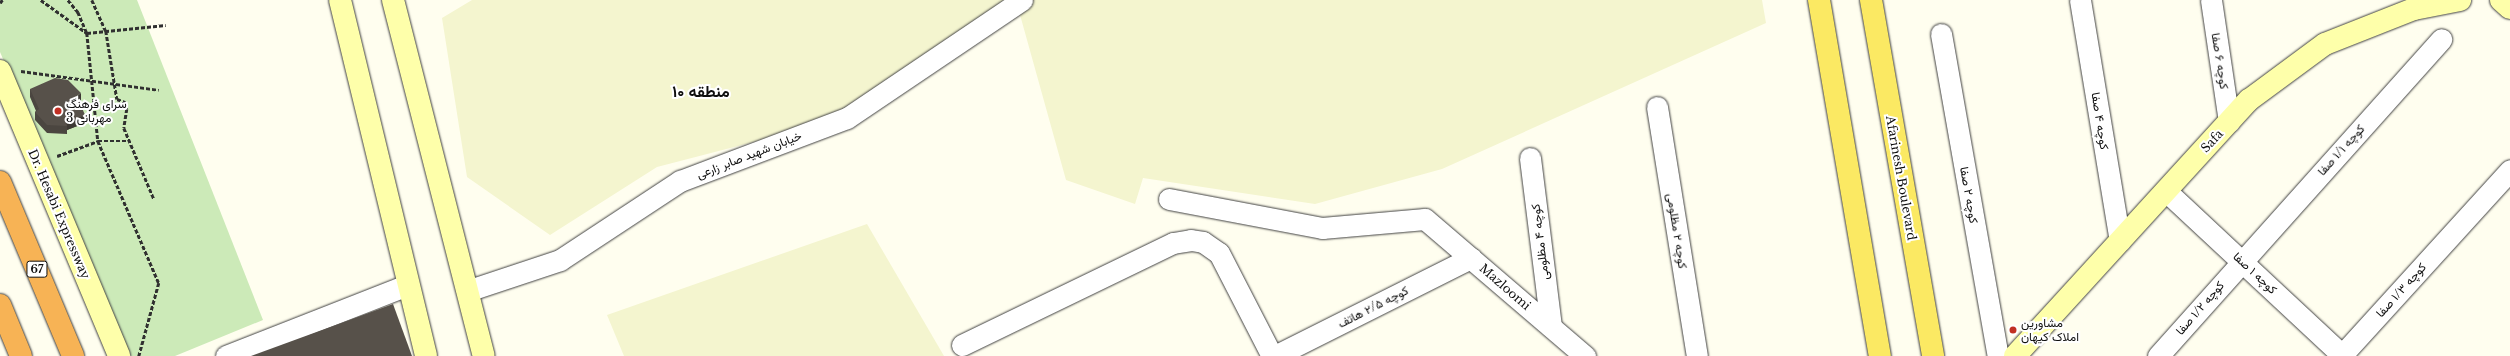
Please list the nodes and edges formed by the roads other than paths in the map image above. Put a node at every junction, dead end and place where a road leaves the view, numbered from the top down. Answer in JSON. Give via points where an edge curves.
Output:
{"nodes":[{"id":1,"x":340,"y":0,"type":"edge"},
{"id":2,"x":393,"y":0,"type":"edge"},
{"id":3,"x":1022,"y":0,"type":"edge"},
{"id":4,"x":1819,"y":0,"type":"edge"},
{"id":5,"x":1870,"y":0,"type":"edge"},
{"id":6,"x":2080,"y":0,"type":"edge"},
{"id":7,"x":2211,"y":0,"type":"edge"},
{"id":8,"x":2460,"y":0,"type":"edge"},
{"id":9,"x":2501,"y":0,"type":"edge"},
{"id":10,"x":2510,"y":8,"type":"edge"},
{"id":11,"x":1941,"y":34,"type":"dead end"},
{"id":12,"x":2441,"y":39,"type":"dead end"},
{"id":13,"x":7,"y":71,"type":"edge"},
{"id":14,"x":1657,"y":106,"type":"dead end"},
{"id":15,"x":2229,"y":122,"type":"junction"},
{"id":16,"x":1530,"y":158,"type":"dead end"},
{"id":17,"x":2510,"y":170,"type":"edge"},
{"id":18,"x":0,"y":182,"type":"edge"},
{"id":19,"x":2166,"y":191,"type":"junction"},
{"id":20,"x":1169,"y":200,"type":"dead end"},
{"id":21,"x":2120,"y":241,"type":"junction"},
{"id":22,"x":1471,"y":258,"type":"junction"},
{"id":23,"x":2241,"y":261,"type":"junction"},
{"id":24,"x":407,"y":285,"type":"junction"},
{"id":25,"x":468,"y":292,"type":"junction"},
{"id":26,"x":0,"y":305,"type":"edge"},
{"id":27,"x":1550,"y":326,"type":"junction"},
{"id":28,"x":962,"y":344,"type":"dead end"},
{"id":29,"x":21,"y":356,"type":"edge"},
{"id":30,"x":73,"y":356,"type":"edge"},
{"id":31,"x":119,"y":356,"type":"edge"},
{"id":32,"x":226,"y":356,"type":"edge"},
{"id":33,"x":426,"y":356,"type":"edge"},
{"id":34,"x":484,"y":356,"type":"edge"},
{"id":35,"x":1274,"y":356,"type":"edge"},
{"id":36,"x":1585,"y":356,"type":"edge"},
{"id":37,"x":1697,"y":356,"type":"edge"},
{"id":38,"x":1880,"y":356,"type":"edge"},
{"id":39,"x":1932,"y":356,"type":"edge"},
{"id":40,"x":1998,"y":356,"type":"edge"},
{"id":41,"x":2015,"y":356,"type":"edge"},
{"id":42,"x":2158,"y":356,"type":"edge"},
{"id":43,"x":2342,"y":356,"type":"edge"}],
"edges":[{"from":1,"to":24,"type":"street"},
{"from":2,"to":25,"type":"street"},
{"from":3,"to":25,"type":"street","name":"خیابان شهید صابر زارعی","via":[[848,118],[680,181],[560,260]]},
{"from":4,"to":38,"type":"main road"},
{"from":5,"to":39,"type":"main road","name":"Afarinesh Boulevard"},
{"from":6,"to":21,"type":"street","name":"کوچه ۴ صفا"},
{"from":7,"to":15,"type":"street","name":"کوچه ۶ صفا"},
{"from":8,"to":15,"type":"street","name":"Safa","via":[[2414,9],[2325,44],[2249,100]]},
{"from":9,"to":10,"type":"street"},
{"from":11,"to":40,"type":"street","name":"کوچه ۲ صفا"},
{"from":12,"to":23,"type":"street","name":"کوچه ۱/۱ صفا"},
{"from":13,"to":31,"type":"street","name":"Dr. Hesabi Expressway"},
{"from":14,"to":37,"type":"street","name":"کوچه ۲ مظلومی"},
{"from":15,"to":19,"type":"street","name":"Safa"},
{"from":16,"to":27,"type":"street","name":"کوچه ۴ مظلومی"},
{"from":17,"to":43,"type":"street","name":"کوچه ۱/۳ صفا"},
{"from":18,"to":30,"type":"highway","number":"67"},
{"from":19,"to":21,"type":"street","name":"Safa"},
{"from":19,"to":23,"type":"street","name":"کوچه ۱ صفا"},
{"from":20,"to":22,"type":"street","name":"Mazloomi","via":[[1322,228],[1425,219]]},
{"from":21,"to":41,"type":"street","name":"Safa"},
{"from":22,"to":27,"type":"street","name":"Mazloomi"},
{"from":22,"to":35,"type":"street","name":"کوچه ۲/۵ هاتف"},
{"from":23,"to":42,"type":"street","name":"کوچه ۱/۲ صفا"},
{"from":23,"to":43,"type":"street","name":"کوچه ۱ صفا"},
{"from":24,"to":32,"type":"street"},
{"from":24,"to":33,"type":"street"},
{"from":25,"to":34,"type":"street"},
{"from":26,"to":29,"type":"highway"},
{"from":27,"to":36,"type":"street","name":"Mazloomi"},
{"from":28,"to":35,"type":"street","via":[[1173,243],[1191,240],[1219,253]]}]}
